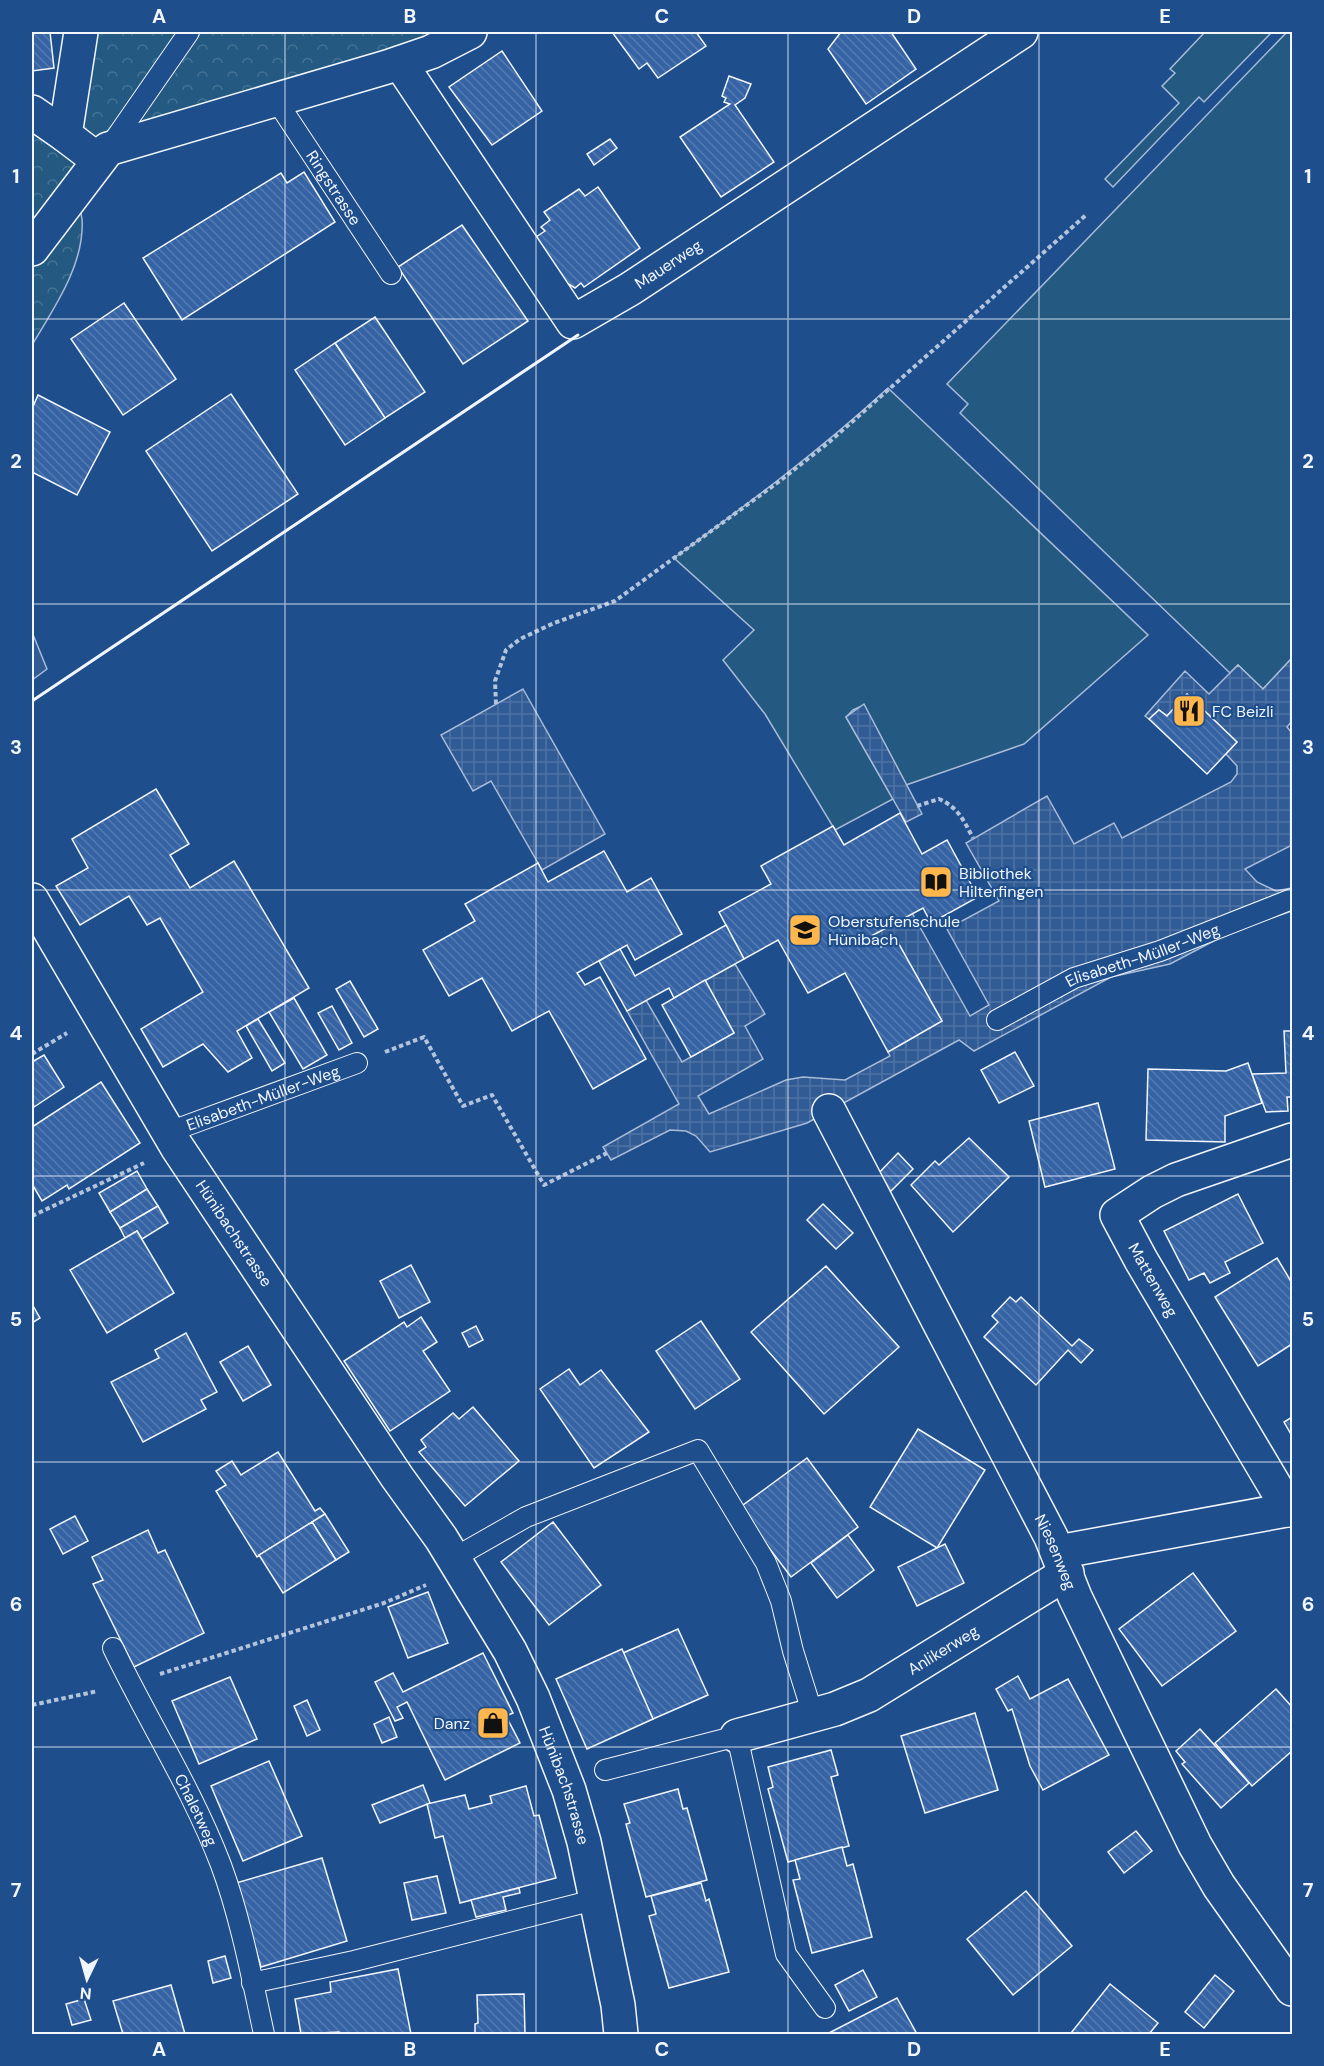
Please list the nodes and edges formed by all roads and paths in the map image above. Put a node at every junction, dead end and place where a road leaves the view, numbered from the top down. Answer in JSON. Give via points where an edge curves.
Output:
{"nodes":[{"id":1,"x":81,"y":32,"type":"edge"},
{"id":2,"x":189,"y":32,"type":"edge"},
{"id":3,"x":470,"y":32,"type":"edge"},
{"id":4,"x":1021,"y":32,"type":"edge"},
{"id":5,"x":400,"y":63,"type":"junction"},
{"id":6,"x":276,"y":100,"type":"junction"},
{"id":7,"x":32,"y":112,"type":"edge"},
{"id":8,"x":65,"y":135,"type":"junction"},
{"id":9,"x":103,"y":154,"type":"junction"},
{"id":10,"x":1086,"y":215,"type":"dead end"},
{"id":11,"x":32,"y":249,"type":"edge"},
{"id":12,"x":391,"y":274,"type":"dead end"},
{"id":13,"x":496,"y":704,"type":"dead end"},
{"id":14,"x":917,"y":806,"type":"dead end"},
{"id":15,"x":973,"y":838,"type":"dead end"},
{"id":16,"x":1293,"y":899,"type":"edge"},
{"id":17,"x":32,"y":900,"type":"edge"},
{"id":18,"x":997,"y":1020,"type":"dead end"},
{"id":19,"x":357,"y":1063,"type":"joint"},
{"id":20,"x":829,"y":1111,"type":"dead end"},
{"id":21,"x":173,"y":1140,"type":"junction"},
{"id":22,"x":1293,"y":1140,"type":"edge"},
{"id":23,"x":607,"y":1153,"type":"dead end"},
{"id":24,"x":32,"y":1216,"type":"edge"},
{"id":25,"x":1291,"y":1509,"type":"edge"},
{"id":26,"x":1062,"y":1562,"type":"junction"},
{"id":27,"x":458,"y":1564,"type":"junction"},
{"id":28,"x":113,"y":1648,"type":"dead end"},
{"id":29,"x":130,"y":1683,"type":"junction"},
{"id":30,"x":32,"y":1705,"type":"edge"},
{"id":31,"x":813,"y":1715,"type":"junction"},
{"id":32,"x":737,"y":1736,"type":"junction"},
{"id":33,"x":605,"y":1770,"type":"dead end"},
{"id":34,"x":598,"y":1899,"type":"junction"},
{"id":35,"x":252,"y":1983,"type":"junction"},
{"id":36,"x":1293,"y":1989,"type":"edge"},
{"id":37,"x":825,"y":2008,"type":"dead end"},
{"id":38,"x":264,"y":2034,"type":"edge"},
{"id":39,"x":621,"y":2034,"type":"edge"}],
"edges":[{"from":1,"to":8,"type":"street"},
{"from":2,"to":9,"type":"lane"},
{"from":3,"to":5,"type":"street"},
{"from":4,"to":5,"type":"street","name":"Mauerweg","via":[[630,289],[573,322]]},
{"from":5,"to":6,"type":"street"},
{"from":6,"to":9,"type":"street"},
{"from":6,"to":12,"type":"lane","name":"Ringstrasse"},
{"from":7,"to":8,"type":"street"},
{"from":8,"to":9,"type":"street"},
{"from":9,"to":11,"type":"street"},
{"from":10,"to":13,"type":"path","via":[[828,443],[777,483],[615,601],[554,623],[506,650],[495,681]]},
{"from":14,"to":15,"type":"path","via":[[939,799],[948,803],[959,812]]},
{"from":16,"to":18,"type":"lane","name":"Elisabeth-Müller-Weg","via":[[1160,951],[1074,978]]},
{"from":17,"to":21,"type":"street","name":"Hünibachstrasse"},
{"from":19,"to":21,"type":"lane","name":"Elisabeth-Müller-Weg"},
{"from":19,"to":23,"type":"path","via":[[424,1037],[463,1106],[492,1095],[544,1185]]},
{"from":20,"to":26,"type":"street","name":"Niesenweg"},
{"from":21,"to":24,"type":"path"},
{"from":21,"to":27,"type":"street","name":"Hünibachstrasse"},
{"from":22,"to":25,"type":"street","name":"Mattenweg","via":[[1176,1180],[1117,1215],[1146,1270]]},
{"from":25,"to":26,"type":"street","name":"Anlikerweg"},
{"from":26,"to":31,"type":"street","name":"Anlikerweg","via":[[869,1695]]},
{"from":26,"to":36,"type":"street","name":"Niesenweg","via":[[1075,1597],[1195,1845],[1219,1886]]},
{"from":27,"to":29,"type":"path","via":[[384,1603]]},
{"from":27,"to":31,"type":"lane","via":[[526,1517],[698,1450],[766,1563],[781,1601]]},
{"from":27,"to":34,"type":"street","name":"Hünibachstrasse","via":[[533,1698],[568,1790]]},
{"from":28,"to":29,"type":"lane","name":"Chaletweg"},
{"from":29,"to":30,"type":"path"},
{"from":29,"to":35,"type":"lane","name":"Chaletweg","via":[[186,1784],[221,1866]]},
{"from":31,"to":32,"type":"street","name":"Anlikerweg"},
{"from":32,"to":33,"type":"lane","name":"Anlikerweg"},
{"from":32,"to":37,"type":"lane","via":[[786,1954]]},
{"from":34,"to":35,"type":"lane"},
{"from":34,"to":39,"type":"street","name":"Hünibachstrasse"},
{"from":35,"to":38,"type":"lane","name":"Chaletweg"}]}
